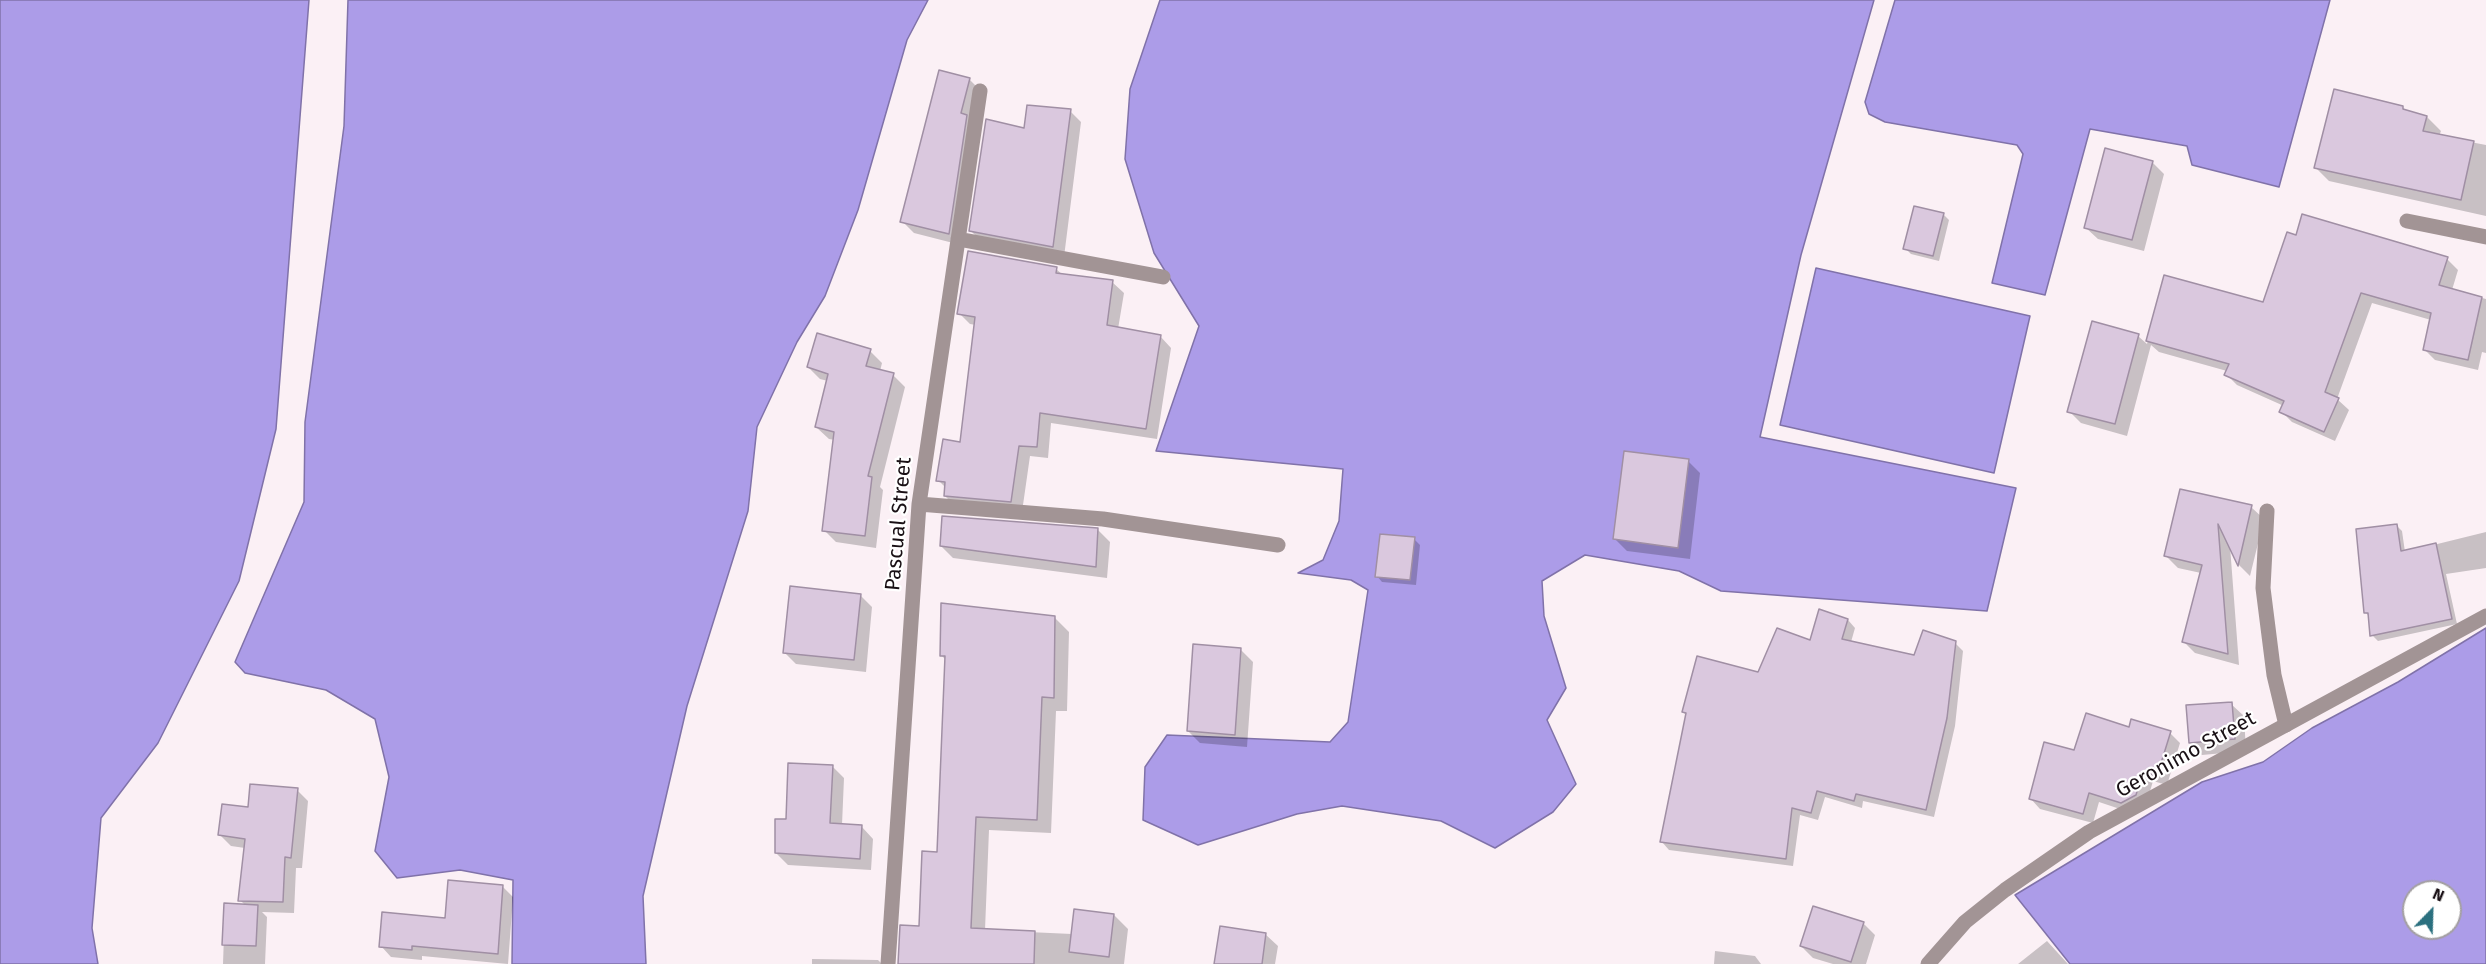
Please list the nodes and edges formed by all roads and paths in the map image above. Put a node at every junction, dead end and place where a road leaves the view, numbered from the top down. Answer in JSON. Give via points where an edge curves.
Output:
{"nodes":[{"id":1,"x":980,"y":91,"type":"dead end"},
{"id":2,"x":2407,"y":221,"type":"dead end"},
{"id":3,"x":2486,"y":237,"type":"edge"},
{"id":4,"x":958,"y":239,"type":"junction"},
{"id":5,"x":1163,"y":277,"type":"dead end"},
{"id":6,"x":919,"y":504,"type":"junction"},
{"id":7,"x":2266,"y":511,"type":"dead end"},
{"id":8,"x":1278,"y":545,"type":"dead end"},
{"id":9,"x":2486,"y":616,"type":"edge"},
{"id":10,"x":2286,"y":725,"type":"junction"},
{"id":11,"x":888,"y":964,"type":"edge"},
{"id":12,"x":1928,"y":964,"type":"edge"}],
"edges":[{"from":1,"to":4,"type":"street","name":"Pascual Street"},
{"from":2,"to":3,"type":"street"},
{"from":4,"to":5,"type":"street"},
{"from":4,"to":6,"type":"street","name":"Pascual Street"},
{"from":6,"to":8,"type":"street","via":[[1103,519]]},
{"from":6,"to":11,"type":"street","name":"Pascual Street"},
{"from":7,"to":10,"type":"street","via":[[2263,588],[2274,675]]},
{"from":9,"to":10,"type":"street","name":"Geronimo Street"},
{"from":10,"to":12,"type":"street","name":"Geronimo Street","via":[[2089,832],[2004,890],[1965,922]]}]}
